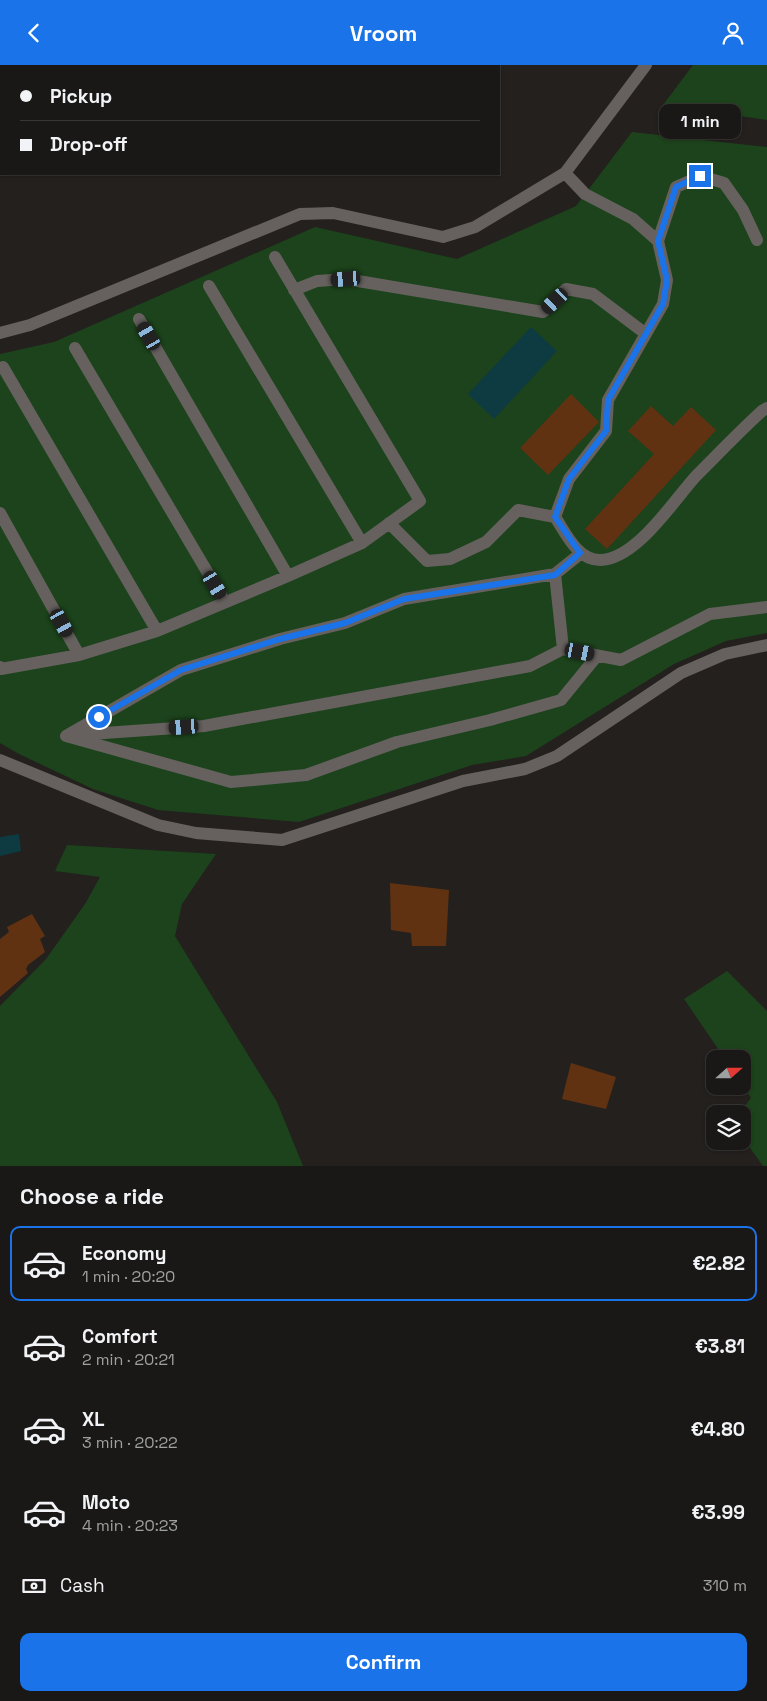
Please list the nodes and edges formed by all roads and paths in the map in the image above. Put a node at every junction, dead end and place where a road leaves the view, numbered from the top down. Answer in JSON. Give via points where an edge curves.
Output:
{"nodes":[{"id":1,"x":646,"y":65,"type":"edge"},
{"id":2,"x":565,"y":173,"type":"junction"},
{"id":3,"x":757,"y":240,"type":"dead end"},
{"id":4,"x":658,"y":241,"type":"junction"},
{"id":5,"x":274,"y":257,"type":"dead end"},
{"id":6,"x":209,"y":286,"type":"dead end"},
{"id":7,"x":294,"y":290,"type":"junction"},
{"id":8,"x":139,"y":319,"type":"dead end"},
{"id":9,"x":0,"y":333,"type":"edge"},
{"id":10,"x":646,"y":334,"type":"junction"},
{"id":11,"x":75,"y":348,"type":"dead end"},
{"id":12,"x":4,"y":367,"type":"dead end"},
{"id":13,"x":767,"y":408,"type":"edge"},
{"id":14,"x":0,"y":513,"type":"edge"},
{"id":15,"x":555,"y":517,"type":"junction"},
{"id":16,"x":389,"y":523,"type":"junction"},
{"id":17,"x":362,"y":543,"type":"junction"},
{"id":18,"x":580,"y":553,"type":"junction"},
{"id":19,"x":555,"y":575,"type":"junction"},
{"id":20,"x":288,"y":576,"type":"junction"},
{"id":21,"x":225,"y":602,"type":"junction"},
{"id":22,"x":767,"y":607,"type":"edge"},
{"id":23,"x":157,"y":631,"type":"junction"},
{"id":24,"x":767,"y":645,"type":"edge"},
{"id":25,"x":563,"y":649,"type":"junction"},
{"id":26,"x":79,"y":655,"type":"junction"},
{"id":27,"x":597,"y":656,"type":"junction"},
{"id":28,"x":0,"y":668,"type":"edge"},
{"id":29,"x":66,"y":736,"type":"junction"},
{"id":30,"x":0,"y":760,"type":"edge"}],
"edges":[{"from":1,"to":2,"type":"street"},
{"from":2,"to":4,"type":"street","via":[[585,194],[633,219]]},
{"from":2,"to":9,"type":"street","via":[[475,227],[443,237],[333,213],[300,213],[30,325]]},
{"from":3,"to":4,"type":"street","via":[[744,210],[724,183],[700,176],[676,187]]},
{"from":4,"to":10,"type":"street","via":[[667,280],[663,304]]},
{"from":5,"to":7,"type":"street"},
{"from":6,"to":17,"type":"street"},
{"from":7,"to":10,"type":"street","via":[[317,281],[346,279],[543,311],[566,289],[593,294]]},
{"from":7,"to":16,"type":"street","via":[[420,501]]},
{"from":8,"to":20,"type":"street"},
{"from":10,"to":15,"type":"street","via":[[608,400],[606,431],[569,479]]},
{"from":11,"to":21,"type":"street"},
{"from":12,"to":23,"type":"street"},
{"from":13,"to":18,"type":"street","via":[[694,479],[659,522],[624,553],[600,560]]},
{"from":14,"to":26,"type":"street"},
{"from":15,"to":16,"type":"street","via":[[518,510],[486,542],[450,559],[426,561]]},
{"from":15,"to":18,"type":"street"},
{"from":16,"to":17,"type":"street"},
{"from":17,"to":20,"type":"street"},
{"from":18,"to":19,"type":"street"},
{"from":19,"to":25,"type":"street"},
{"from":19,"to":29,"type":"street","via":[[404,599],[345,623],[280,639],[181,670]]},
{"from":20,"to":21,"type":"street"},
{"from":21,"to":23,"type":"street"},
{"from":22,"to":27,"type":"street","via":[[710,615],[621,660]]},
{"from":23,"to":26,"type":"street"},
{"from":24,"to":30,"type":"street","via":[[725,654],[681,673],[557,756],[525,769],[463,781],[282,840],[196,833],[158,825]]},
{"from":25,"to":27,"type":"street"},
{"from":25,"to":29,"type":"street","via":[[530,666],[204,725]]},
{"from":26,"to":28,"type":"street"},
{"from":27,"to":29,"type":"street","via":[[561,700],[397,742],[306,775],[231,782]]}]}
